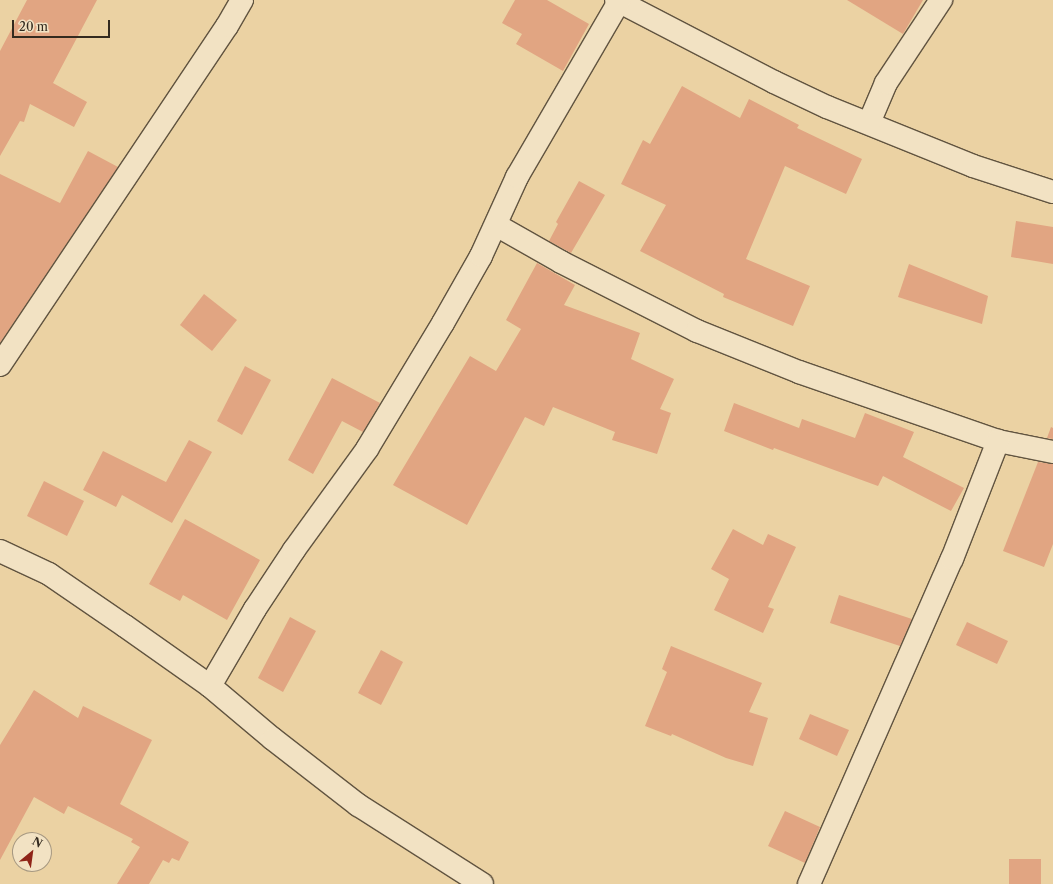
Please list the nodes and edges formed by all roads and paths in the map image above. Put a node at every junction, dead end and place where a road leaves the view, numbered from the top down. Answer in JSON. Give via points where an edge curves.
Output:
{"nodes":[{"id":1,"x":242,"y":0,"type":"edge"},
{"id":2,"x":942,"y":0,"type":"edge"},
{"id":3,"x":618,"y":1,"type":"edge"},
{"id":4,"x":869,"y":123,"type":"junction"},
{"id":5,"x":1053,"y":192,"type":"edge"},
{"id":6,"x":496,"y":225,"type":"junction"},
{"id":7,"x":0,"y":365,"type":"edge"},
{"id":8,"x":998,"y":441,"type":"junction"},
{"id":9,"x":1053,"y":452,"type":"edge"},
{"id":10,"x":0,"y":550,"type":"edge"},
{"id":11,"x":210,"y":686,"type":"junction"},
{"id":12,"x":482,"y":884,"type":"edge"},
{"id":13,"x":809,"y":884,"type":"edge"}],
"edges":[{"from":1,"to":7,"type":"street"},
{"from":2,"to":4,"type":"street","via":[[886,82]]},
{"from":3,"to":4,"type":"street","via":[[774,82]]},
{"from":3,"to":6,"type":"street","via":[[518,177]]},
{"from":4,"to":5,"type":"street","via":[[973,166]]},
{"from":6,"to":8,"type":"street","via":[[697,331],[799,372]]},
{"from":6,"to":11,"type":"street","via":[[443,323],[366,449],[264,596]]},
{"from":8,"to":9,"type":"street"},
{"from":8,"to":13,"type":"street","via":[[952,559]]},
{"from":10,"to":11,"type":"street","via":[[49,574]]},
{"from":11,"to":12,"type":"street","via":[[358,805]]}]}
